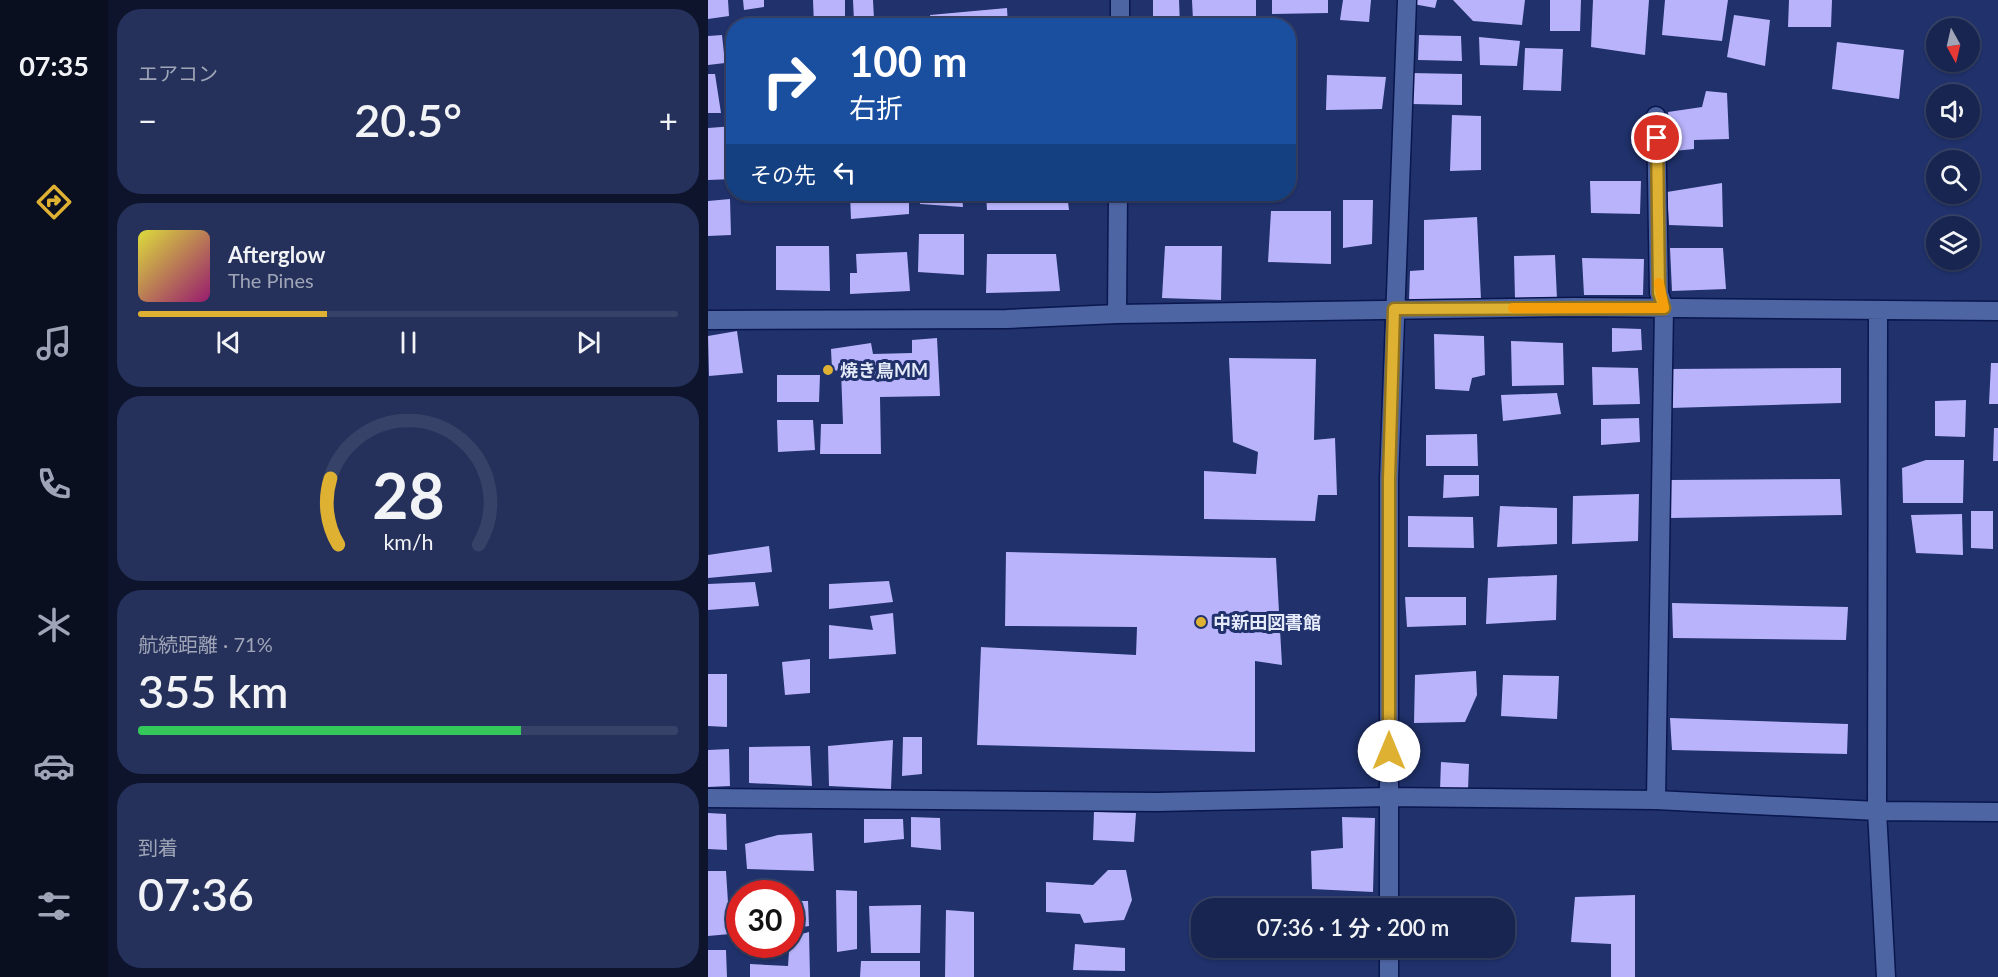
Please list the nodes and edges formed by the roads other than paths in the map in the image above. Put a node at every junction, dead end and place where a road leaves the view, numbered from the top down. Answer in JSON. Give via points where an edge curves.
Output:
{"nodes":[{"id":1,"x":1120,"y":0,"type":"edge"},
{"id":2,"x":1407,"y":0,"type":"edge"},
{"id":3,"x":1120,"y":18,"type":"edge"},
{"id":4,"x":1656,"y":116,"type":"dead end"},
{"id":5,"x":1118,"y":201,"type":"edge"},
{"id":6,"x":1664,"y":308,"type":"junction"},
{"id":7,"x":1394,"y":309,"type":"junction"},
{"id":8,"x":1878,"y":311,"type":"junction"},
{"id":9,"x":1998,"y":311,"type":"edge"},
{"id":10,"x":1117,"y":314,"type":"junction"},
{"id":11,"x":708,"y":320,"type":"edge"},
{"id":12,"x":1388,"y":797,"type":"junction"},
{"id":13,"x":708,"y":798,"type":"edge"},
{"id":14,"x":1656,"y":800,"type":"junction"},
{"id":15,"x":1877,"y":811,"type":"junction"},
{"id":16,"x":1998,"y":812,"type":"edge"},
{"id":17,"x":1389,"y":898,"type":"edge"},
{"id":18,"x":1389,"y":958,"type":"edge"},
{"id":19,"x":1389,"y":977,"type":"edge"},
{"id":20,"x":1886,"y":977,"type":"edge"}],
"edges":[{"from":1,"to":3,"type":"street"},
{"from":2,"to":7,"type":"street"},
{"from":4,"to":6,"type":"street","via":[[1659,293]]},
{"from":5,"to":10,"type":"street"},
{"from":6,"to":7,"type":"street"},
{"from":6,"to":8,"type":"street"},
{"from":6,"to":14,"type":"street"},
{"from":7,"to":10,"type":"street"},
{"from":7,"to":12,"type":"street"},
{"from":8,"to":9,"type":"street"},
{"from":8,"to":15,"type":"street"},
{"from":10,"to":11,"type":"street","via":[[1007,319]]},
{"from":12,"to":13,"type":"street","via":[[1157,802]]},
{"from":12,"to":14,"type":"street"},
{"from":12,"to":17,"type":"street"},
{"from":14,"to":15,"type":"street"},
{"from":15,"to":16,"type":"street"},
{"from":15,"to":20,"type":"street"},
{"from":18,"to":19,"type":"street"}]}
